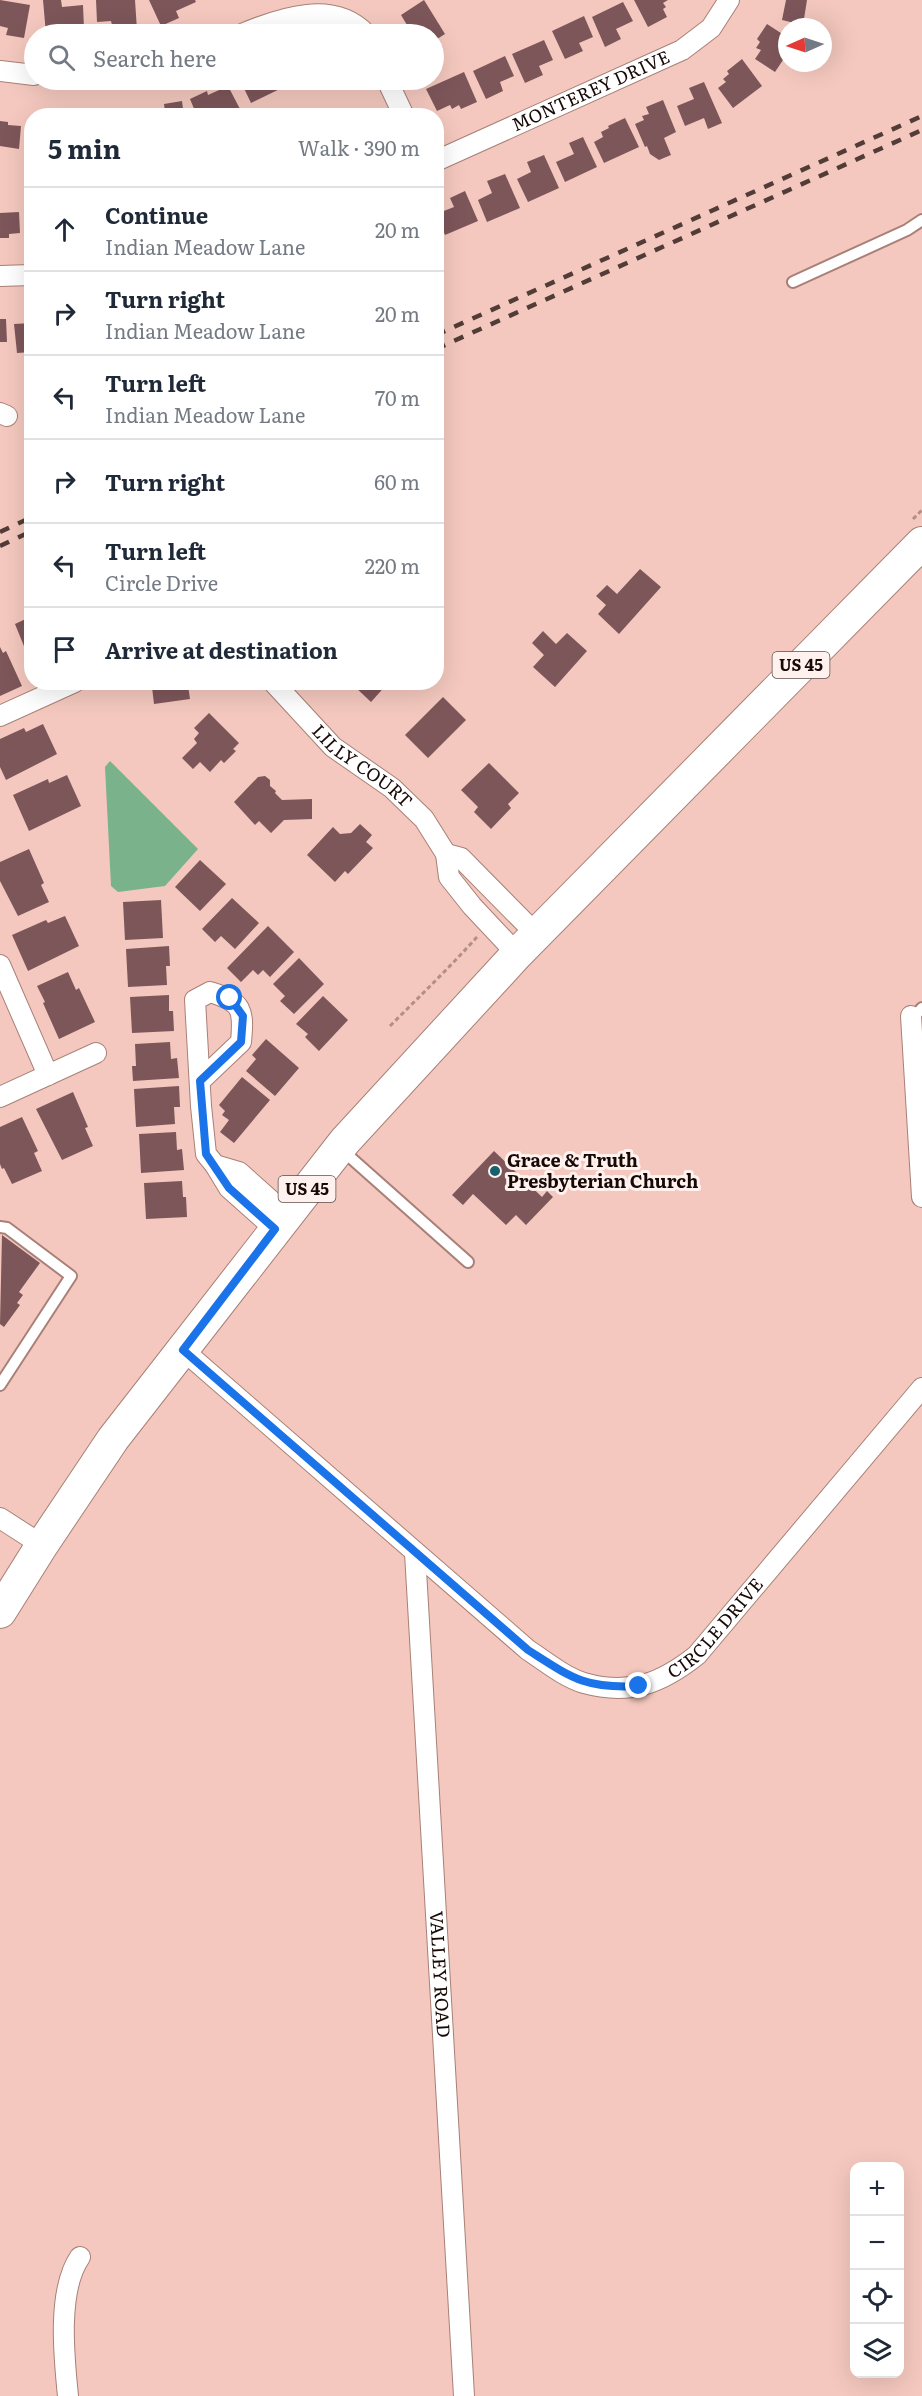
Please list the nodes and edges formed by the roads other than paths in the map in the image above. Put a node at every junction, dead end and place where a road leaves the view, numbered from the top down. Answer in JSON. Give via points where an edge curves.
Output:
{"nodes":[{"id":1,"x":729,"y":0,"type":"edge"},
{"id":2,"x":265,"y":24,"type":"edge"},
{"id":3,"x":357,"y":24,"type":"edge"},
{"id":4,"x":0,"y":71,"type":"edge"},
{"id":5,"x":24,"y":74,"type":"edge"},
{"id":6,"x":392,"y":90,"type":"edge"},
{"id":7,"x":400,"y":108,"type":"edge"},
{"id":8,"x":444,"y":157,"type":"edge"},
{"id":9,"x":922,"y":220,"type":"edge"},
{"id":10,"x":24,"y":275,"type":"edge"},
{"id":11,"x":0,"y":276,"type":"edge"},
{"id":12,"x":793,"y":282,"type":"dead end"},
{"id":13,"x":922,"y":543,"type":"edge"},
{"id":14,"x":57,"y":690,"type":"edge"},
{"id":15,"x":280,"y":690,"type":"edge"},
{"id":16,"x":0,"y":716,"type":"edge"},
{"id":17,"x":446,"y":854,"type":"junction"},
{"id":18,"x":527,"y":944,"type":"junction"},
{"id":19,"x":0,"y":965,"type":"edge"},
{"id":20,"x":915,"y":1014,"type":"edge"},
{"id":21,"x":96,"y":1053,"type":"dead end"},
{"id":22,"x":48,"y":1075,"type":"junction"},
{"id":23,"x":200,"y":1081,"type":"dead end"},
{"id":24,"x":0,"y":1097,"type":"edge"},
{"id":25,"x":340,"y":1148,"type":"junction"},
{"id":26,"x":922,"y":1197,"type":"edge"},
{"id":27,"x":281,"y":1222,"type":"junction"},
{"id":28,"x":0,"y":1227,"type":"edge"},
{"id":29,"x":468,"y":1262,"type":"dead end"},
{"id":30,"x":183,"y":1350,"type":"junction"},
{"id":31,"x":0,"y":1385,"type":"edge"},
{"id":32,"x":922,"y":1388,"type":"edge"},
{"id":33,"x":0,"y":1518,"type":"edge"},
{"id":34,"x":42,"y":1545,"type":"junction"},
{"id":35,"x":416,"y":1553,"type":"junction"},
{"id":36,"x":0,"y":1612,"type":"edge"},
{"id":37,"x":80,"y":2257,"type":"dead end"},
{"id":38,"x":68,"y":2396,"type":"edge"},
{"id":39,"x":464,"y":2396,"type":"edge"}],
"edges":[{"from":1,"to":8,"type":"street","name":"MONTEREY DRIVE","via":[[711,28],[682,50]]},
{"from":2,"to":3,"type":"street","via":[[299,9],[328,7]]},
{"from":4,"to":5,"type":"street"},
{"from":6,"to":7,"type":"street"},
{"from":9,"to":12,"type":"lane"},
{"from":10,"to":11,"type":"street"},
{"from":13,"to":18,"type":"main road","number":"US 45"},
{"from":14,"to":16,"type":"street"},
{"from":15,"to":17,"type":"street","name":"LILLY COURT","via":[[333,747],[392,788],[424,819]]},
{"from":17,"to":18,"type":"street","name":"LILLY COURT","via":[[461,858]]},
{"from":17,"to":18,"type":"street","name":"LILLY COURT","via":[[449,878],[488,924]]},
{"from":18,"to":25,"type":"main road","number":"US 45"},
{"from":19,"to":22,"type":"street"},
{"from":20,"to":26,"type":"street"},
{"from":21,"to":22,"type":"street"},
{"from":22,"to":24,"type":"street"},
{"from":23,"to":27,"type":"street","via":[[206,1154],[229,1188]]},
{"from":25,"to":27,"type":"main road","number":"US 45"},
{"from":25,"to":29,"type":"lane"},
{"from":27,"to":30,"type":"main road","number":"US 45"},
{"from":28,"to":31,"type":"lane","via":[[7,1228],[71,1276]]},
{"from":30,"to":34,"type":"main road","number":"US 45","via":[[113,1439]]},
{"from":30,"to":35,"type":"street","name":"CIRCLE DRIVE"},
{"from":32,"to":35,"type":"street","name":"CIRCLE DRIVE","via":[[697,1655],[655,1682],[612,1688],[583,1683],[565,1674],[528,1650]]},
{"from":33,"to":34,"type":"street"},
{"from":34,"to":36,"type":"main road","number":"US 45"},
{"from":35,"to":39,"type":"street","name":"VALLEY ROAD"},
{"from":37,"to":38,"type":"street","via":[[67,2284],[64,2311]]}]}
